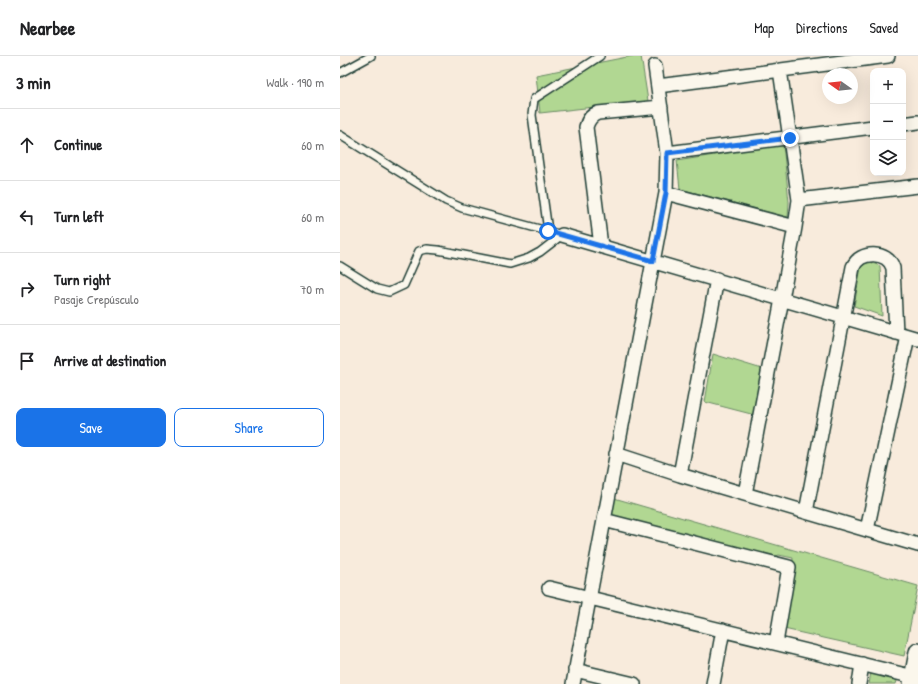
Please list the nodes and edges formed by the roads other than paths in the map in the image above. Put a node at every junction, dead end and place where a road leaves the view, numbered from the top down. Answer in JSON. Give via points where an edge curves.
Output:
{"nodes":[{"id":1,"x":371,"y":56,"type":"edge"},
{"id":2,"x":600,"y":56,"type":"edge"},
{"id":3,"x":888,"y":56,"type":"edge"},
{"id":4,"x":655,"y":66,"type":"dead end"},
{"id":5,"x":780,"y":70,"type":"junction"},
{"id":6,"x":340,"y":73,"type":"edge"},
{"id":7,"x":658,"y":86,"type":"junction"},
{"id":8,"x":661,"y":107,"type":"junction"},
{"id":9,"x":918,"y":122,"type":"edge"},
{"id":10,"x":906,"y":124,"type":"edge"},
{"id":11,"x":870,"y":127,"type":"edge"},
{"id":12,"x":340,"y":135,"type":"edge"},
{"id":13,"x":790,"y":138,"type":"junction"},
{"id":14,"x":667,"y":153,"type":"junction"},
{"id":15,"x":918,"y":186,"type":"edge"},
{"id":16,"x":666,"y":193,"type":"junction"},
{"id":17,"x":799,"y":200,"type":"junction"},
{"id":18,"x":795,"y":227,"type":"junction"},
{"id":19,"x":548,"y":231,"type":"junction"},
{"id":20,"x":562,"y":235,"type":"junction"},
{"id":21,"x":602,"y":246,"type":"junction"},
{"id":22,"x":653,"y":261,"type":"junction"},
{"id":23,"x":340,"y":266,"type":"edge"},
{"id":24,"x":717,"y":279,"type":"junction"},
{"id":25,"x":782,"y":299,"type":"junction"},
{"id":26,"x":844,"y":317,"type":"junction"},
{"id":27,"x":907,"y":336,"type":"edge"},
{"id":28,"x":616,"y":454,"type":"junction"},
{"id":29,"x":680,"y":475,"type":"junction"},
{"id":30,"x":745,"y":494,"type":"junction"},
{"id":31,"x":806,"y":512,"type":"junction"},
{"id":32,"x":604,"y":520,"type":"junction"},
{"id":33,"x":867,"y":530,"type":"junction"},
{"id":34,"x":918,"y":545,"type":"edge"},
{"id":35,"x":549,"y":588,"type":"dead end"},
{"id":36,"x":589,"y":597,"type":"junction"},
{"id":37,"x":723,"y":630,"type":"junction"},
{"id":38,"x":776,"y":643,"type":"junction"},
{"id":39,"x":918,"y":652,"type":"edge"},
{"id":40,"x":862,"y":664,"type":"junction"},
{"id":41,"x":575,"y":670,"type":"junction"},
{"id":42,"x":915,"y":679,"type":"edge"},
{"id":43,"x":573,"y":684,"type":"edge"},
{"id":44,"x":634,"y":684,"type":"edge"},
{"id":45,"x":713,"y":684,"type":"edge"},
{"id":46,"x":859,"y":684,"type":"edge"}],
"edges":[{"from":1,"to":6,"type":"lane"},
{"from":2,"to":19,"type":"lane","via":[[534,99],[532,115]]},
{"from":3,"to":5,"type":"street"},
{"from":4,"to":7,"type":"street"},
{"from":5,"to":7,"type":"street"},
{"from":5,"to":13,"type":"street"},
{"from":7,"to":8,"type":"street"},
{"from":8,"to":14,"type":"street"},
{"from":8,"to":21,"type":"street","via":[[598,113],[587,122]]},
{"from":9,"to":10,"type":"street"},
{"from":11,"to":13,"type":"street"},
{"from":12,"to":19,"type":"lane","via":[[446,201],[462,208]]},
{"from":13,"to":14,"type":"street"},
{"from":13,"to":17,"type":"street"},
{"from":14,"to":16,"type":"street"},
{"from":15,"to":17,"type":"street"},
{"from":16,"to":18,"type":"street"},
{"from":16,"to":22,"type":"street"},
{"from":17,"to":18,"type":"street"},
{"from":18,"to":25,"type":"street"},
{"from":19,"to":20,"type":"lane"},
{"from":20,"to":21,"type":"street"},
{"from":20,"to":23,"type":"lane","via":[[540,252],[510,264],[438,250],[419,251],[404,285],[389,292],[377,289]]},
{"from":21,"to":22,"type":"street"},
{"from":22,"to":24,"type":"street"},
{"from":22,"to":28,"type":"street"},
{"from":24,"to":25,"type":"street"},
{"from":24,"to":29,"type":"street"},
{"from":25,"to":26,"type":"street"},
{"from":25,"to":30,"type":"street"},
{"from":26,"to":27,"type":"street"},
{"from":26,"to":27,"type":"street","via":[[854,263],[863,256],[881,256],[889,260],[893,268]]},
{"from":26,"to":31,"type":"street"},
{"from":27,"to":33,"type":"street"},
{"from":28,"to":29,"type":"street"},
{"from":28,"to":32,"type":"street"},
{"from":29,"to":30,"type":"street"},
{"from":30,"to":31,"type":"street"},
{"from":31,"to":33,"type":"street"},
{"from":32,"to":36,"type":"street"},
{"from":32,"to":38,"type":"street","via":[[789,567]]},
{"from":33,"to":34,"type":"street"},
{"from":35,"to":36,"type":"street"},
{"from":36,"to":37,"type":"street"},
{"from":36,"to":41,"type":"street"},
{"from":37,"to":38,"type":"street"},
{"from":37,"to":45,"type":"street"},
{"from":38,"to":40,"type":"street"},
{"from":39,"to":42,"type":"street"},
{"from":40,"to":42,"type":"street"},
{"from":40,"to":46,"type":"street"},
{"from":41,"to":43,"type":"street"},
{"from":41,"to":44,"type":"street"}]}
